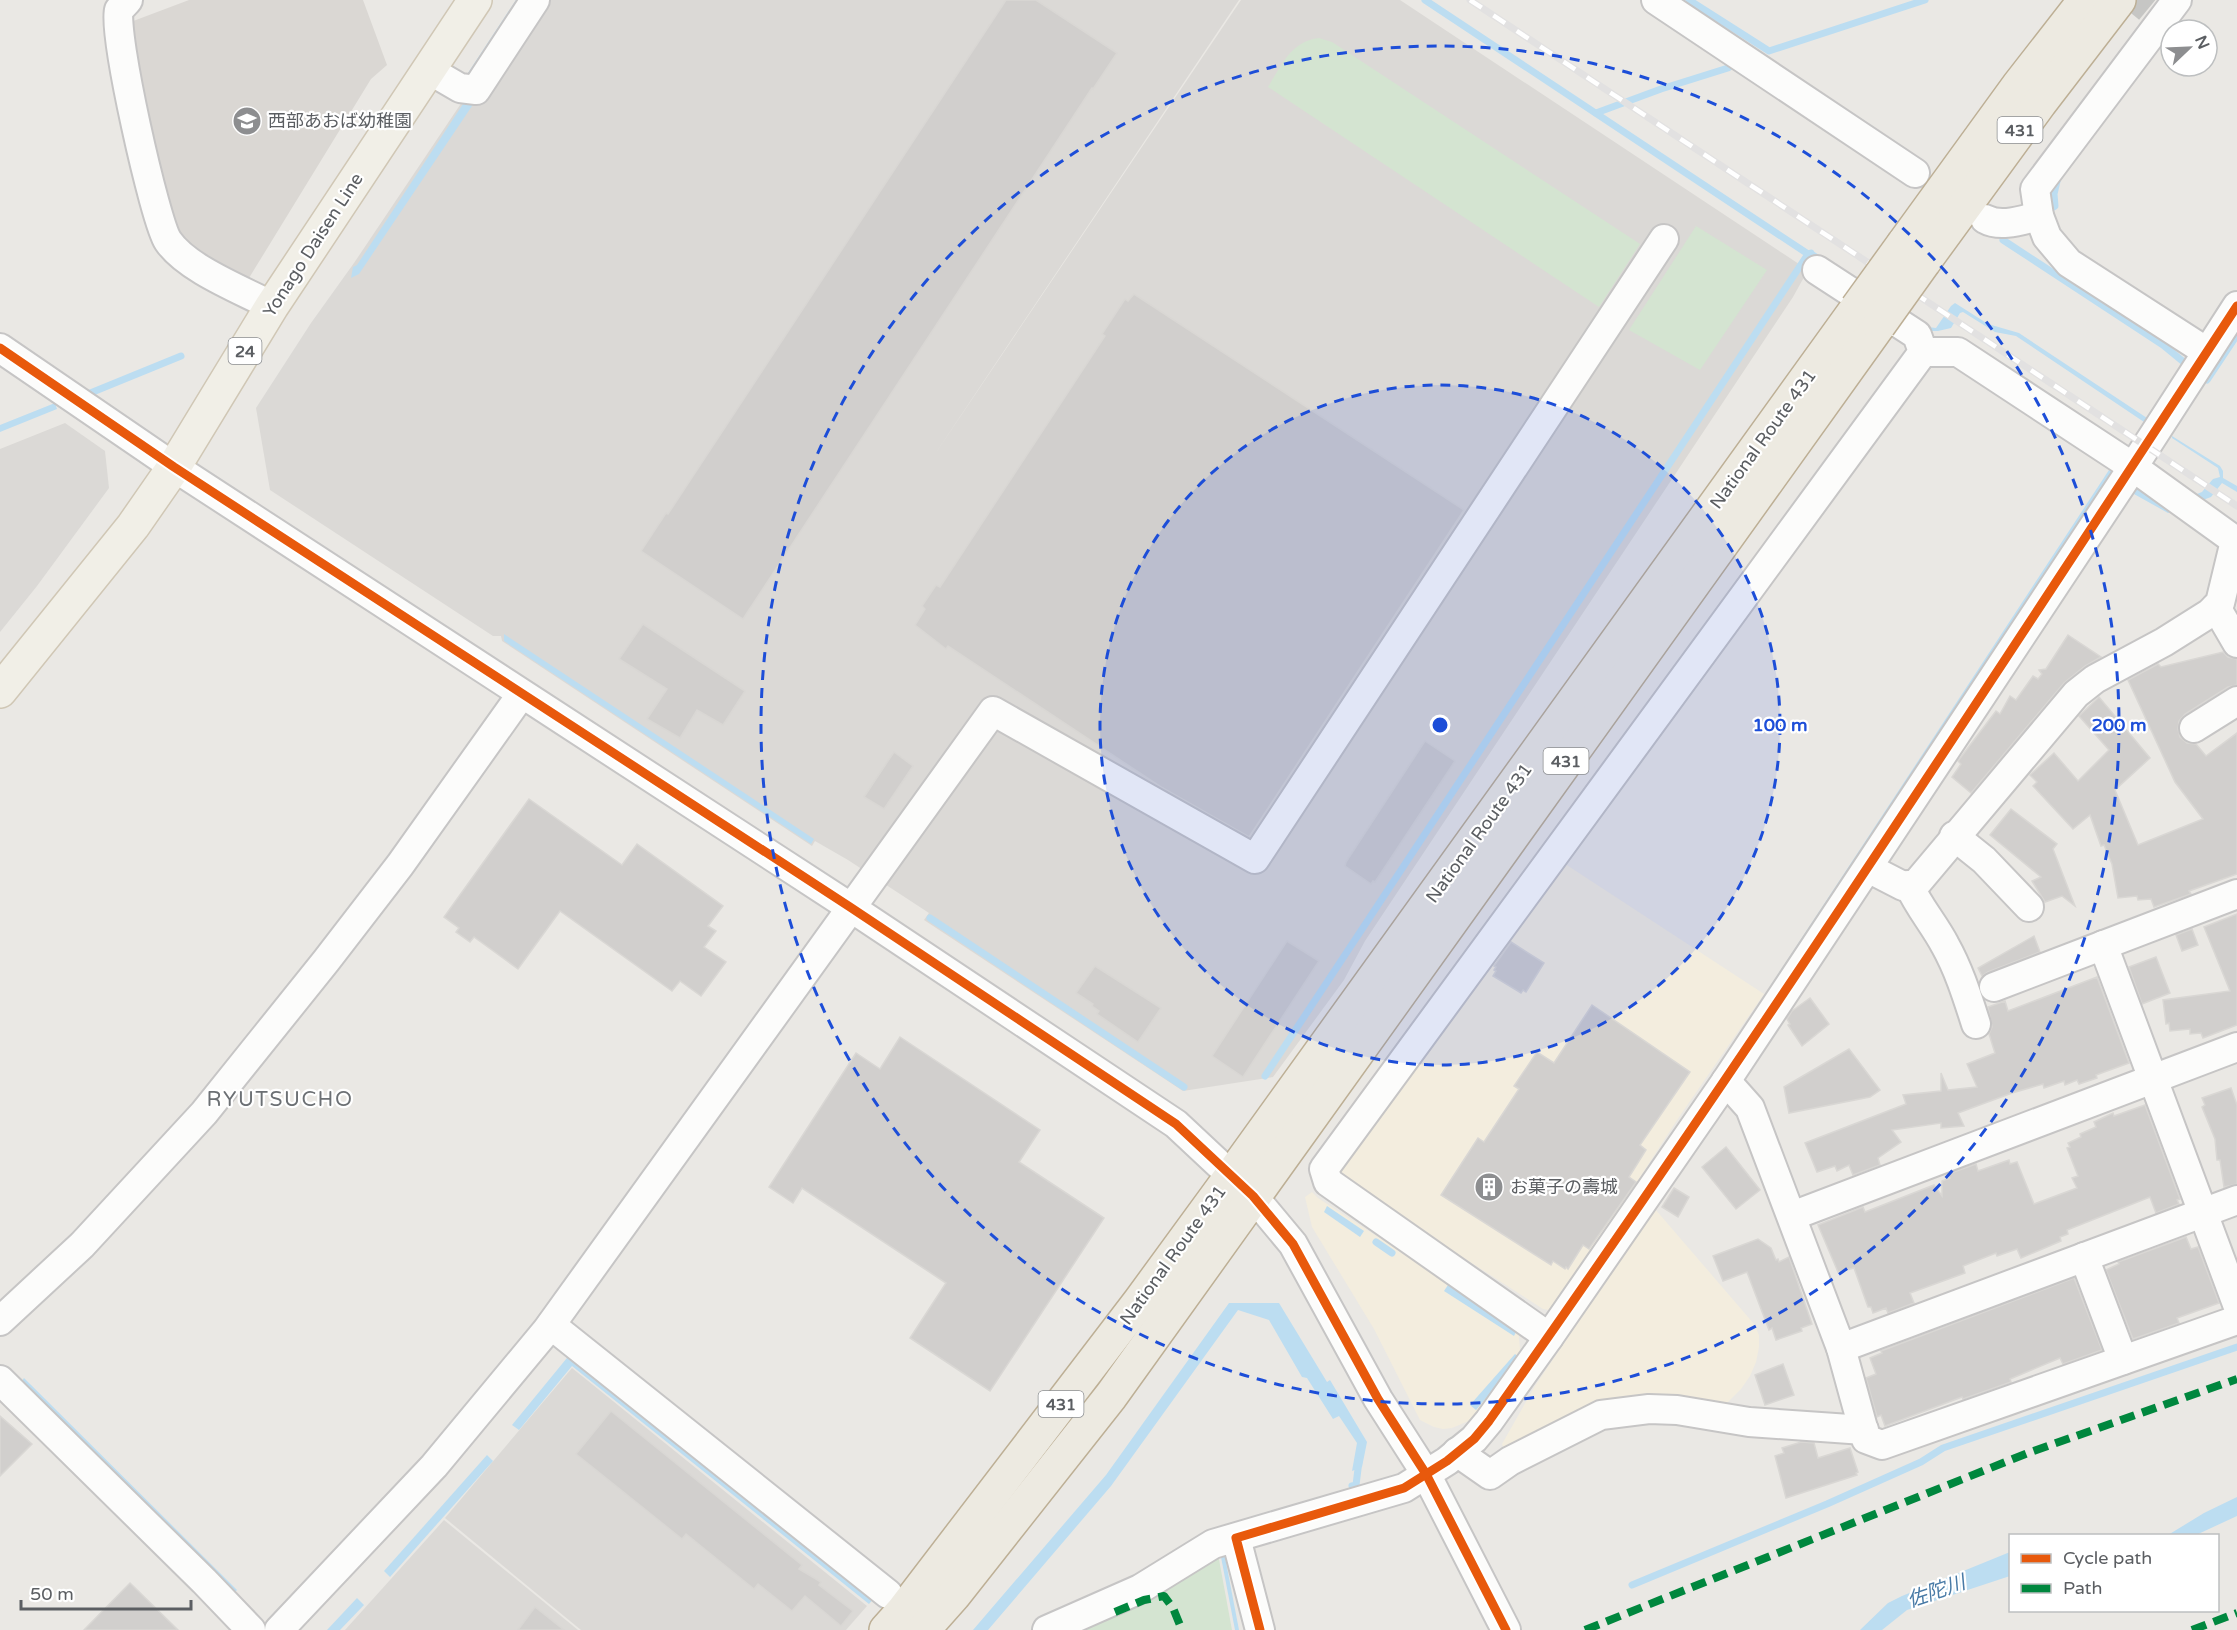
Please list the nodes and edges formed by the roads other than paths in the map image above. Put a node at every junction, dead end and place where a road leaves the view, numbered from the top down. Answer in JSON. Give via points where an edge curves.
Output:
{"nodes":[{"id":1,"x":128,"y":0,"type":"edge"},
{"id":2,"x":475,"y":0,"type":"edge"},
{"id":3,"x":535,"y":0,"type":"edge"},
{"id":4,"x":1656,"y":0,"type":"edge"},
{"id":5,"x":2085,"y":0,"type":"edge"},
{"id":6,"x":2151,"y":8,"type":"edge"},
{"id":7,"x":429,"y":70,"type":"junction"},
{"id":8,"x":1915,"y":173,"type":"dead end"},
{"id":9,"x":2038,"y":216,"type":"junction"},
{"id":10,"x":1985,"y":219,"type":"dead end"},
{"id":11,"x":1664,"y":239,"type":"dead end"},
{"id":12,"x":1914,"y":252,"type":"junction"},
{"id":13,"x":1817,"y":270,"type":"dead end"},
{"id":14,"x":272,"y":306,"type":"junction"},
{"id":15,"x":2237,"y":306,"type":"edge"},
{"id":16,"x":0,"y":348,"type":"edge"},
{"id":17,"x":1923,"y":352,"type":"junction"},
{"id":18,"x":2207,"y":352,"type":"junction"},
{"id":19,"x":174,"y":467,"type":"junction"},
{"id":20,"x":2133,"y":467,"type":"junction"},
{"id":21,"x":2236,"y":541,"type":"edge"},
{"id":22,"x":2216,"y":607,"type":"junction"},
{"id":23,"x":2237,"y":643,"type":"edge"},
{"id":24,"x":0,"y":691,"type":"edge"},
{"id":25,"x":521,"y":695,"type":"junction"},
{"id":26,"x":2237,"y":701,"type":"edge"},
{"id":27,"x":2194,"y":728,"type":"dead end"},
{"id":28,"x":1954,"y":836,"type":"junction"},
{"id":29,"x":1868,"y":868,"type":"junction"},
{"id":30,"x":1909,"y":885,"type":"junction"},
{"id":31,"x":2237,"y":894,"type":"edge"},
{"id":32,"x":850,"y":907,"type":"junction"},
{"id":33,"x":2029,"y":907,"type":"dead end"},
{"id":34,"x":2103,"y":945,"type":"junction"},
{"id":35,"x":1994,"y":987,"type":"dead end"},
{"id":36,"x":1976,"y":1024,"type":"dead end"},
{"id":37,"x":2237,"y":1047,"type":"edge"},
{"id":38,"x":2153,"y":1078,"type":"junction"},
{"id":39,"x":1726,"y":1081,"type":"junction"},
{"id":40,"x":1243,"y":1186,"type":"junction"},
{"id":41,"x":2237,"y":1200,"type":"edge"},
{"id":42,"x":2203,"y":1213,"type":"junction"},
{"id":43,"x":1792,"y":1216,"type":"junction"},
{"id":44,"x":2084,"y":1257,"type":"junction"},
{"id":45,"x":2237,"y":1304,"type":"edge"},
{"id":46,"x":2237,"y":1320,"type":"edge"},
{"id":47,"x":0,"y":1322,"type":"edge"},
{"id":48,"x":551,"y":1325,"type":"junction"},
{"id":49,"x":1549,"y":1336,"type":"junction"},
{"id":50,"x":1841,"y":1348,"type":"junction"},
{"id":51,"x":2123,"y":1360,"type":"junction"},
{"id":52,"x":0,"y":1380,"type":"edge"},
{"id":53,"x":1864,"y":1430,"type":"junction"},
{"id":54,"x":1457,"y":1452,"type":"junction"},
{"id":55,"x":1426,"y":1474,"type":"junction"},
{"id":56,"x":1236,"y":1538,"type":"junction"},
{"id":57,"x":888,"y":1594,"type":"dead end"},
{"id":58,"x":251,"y":1630,"type":"edge"},
{"id":59,"x":279,"y":1630,"type":"edge"},
{"id":60,"x":886,"y":1630,"type":"edge"},
{"id":61,"x":922,"y":1630,"type":"edge"},
{"id":62,"x":1047,"y":1630,"type":"edge"},
{"id":63,"x":1260,"y":1630,"type":"edge"},
{"id":64,"x":1506,"y":1630,"type":"edge"}],
"edges":[{"from":1,"to":14,"type":"street","via":[[120,10],[118,34],[145,163],[168,241],[188,262]]},
{"from":2,"to":7,"type":"main road","name":"Yonago Daisen Line","number":"24"},
{"from":3,"to":7,"type":"street","via":[[468,89]]},
{"from":4,"to":8,"type":"street"},
{"from":5,"to":12,"type":"highway","name":"National Route 431","number":"431","via":[[2018,86]]},
{"from":6,"to":9,"type":"street","via":[[2035,189]]},
{"from":6,"to":12,"type":"highway","name":"National Route 431","number":"431","via":[[2040,103]]},
{"from":7,"to":14,"type":"main road","name":"Yonago Daisen Line","number":"24"},
{"from":9,"to":10,"type":"street","via":[[1993,224]]},
{"from":9,"to":18,"type":"street","via":[[2047,237],[2069,263]]},
{"from":11,"to":32,"type":"street","via":[[1255,859],[993,711]]},
{"from":12,"to":40,"type":"highway","name":"National Route 431","number":"431","bridge":true},
{"from":13,"to":17,"type":"street","via":[[1917,335]]},
{"from":14,"to":19,"type":"main road","name":"Yonago Daisen Line","number":"24"},
{"from":15,"to":18,"type":"street"},
{"from":16,"to":19,"type":"street"},
{"from":17,"to":20,"type":"street","via":[[1958,352]]},
{"from":17,"to":49,"type":"street","via":[[1324,1169],[1328,1182]]},
{"from":18,"to":20,"type":"street"},
{"from":19,"to":24,"type":"main road","name":"Yonago Daisen Line","number":"24","via":[[133,526]]},
{"from":19,"to":25,"type":"street"},
{"from":20,"to":21,"type":"street"},
{"from":20,"to":29,"type":"street"},
{"from":21,"to":22,"type":"street"},
{"from":22,"to":23,"type":"street"},
{"from":22,"to":28,"type":"street","via":[[2076,694]]},
{"from":25,"to":32,"type":"street"},
{"from":25,"to":47,"type":"street","via":[[400,865],[204,1113],[82,1245]]},
{"from":26,"to":27,"type":"street"},
{"from":28,"to":30,"type":"street","via":[[1916,884]]},
{"from":28,"to":33,"type":"street","via":[[1984,860]]},
{"from":29,"to":30,"type":"street","via":[[1903,886]]},
{"from":29,"to":39,"type":"street"},
{"from":30,"to":36,"type":"street","via":[[1961,977]]},
{"from":31,"to":34,"type":"street"},
{"from":32,"to":40,"type":"street","via":[[1176,1124]]},
{"from":32,"to":48,"type":"street"},
{"from":34,"to":35,"type":"street"},
{"from":34,"to":38,"type":"street"},
{"from":37,"to":38,"type":"street"},
{"from":38,"to":42,"type":"street"},
{"from":38,"to":43,"type":"street"},
{"from":39,"to":43,"type":"street","via":[[1750,1108]]},
{"from":39,"to":49,"type":"street"},
{"from":40,"to":55,"type":"street","via":[[1293,1244],[1378,1399]]},
{"from":40,"to":60,"type":"highway","name":"National Route 431","number":"431","via":[[1140,1301]]},
{"from":40,"to":61,"type":"highway","name":"National Route 431","number":"431","via":[[1111,1396]]},
{"from":41,"to":42,"type":"street"},
{"from":42,"to":44,"type":"street"},
{"from":42,"to":45,"type":"street"},
{"from":43,"to":50,"type":"street"},
{"from":44,"to":50,"type":"street"},
{"from":44,"to":51,"type":"street"},
{"from":46,"to":51,"type":"street"},
{"from":48,"to":57,"type":"street"},
{"from":48,"to":59,"type":"street","via":[[434,1466]]},
{"from":49,"to":54,"type":"street","via":[[1489,1421]]},
{"from":50,"to":53,"type":"street"},
{"from":51,"to":53,"type":"street","via":[[1882,1445],[1866,1439]]},
{"from":52,"to":58,"type":"street"},
{"from":53,"to":54,"type":"street","via":[[1749,1422],[1649,1409],[1601,1415],[1490,1475]]},
{"from":54,"to":55,"type":"street"},
{"from":55,"to":56,"type":"street","via":[[1404,1488]]},
{"from":55,"to":64,"type":"street"},
{"from":56,"to":62,"type":"street","via":[[1213,1544],[1140,1589]]},
{"from":56,"to":63,"type":"street"}]}
